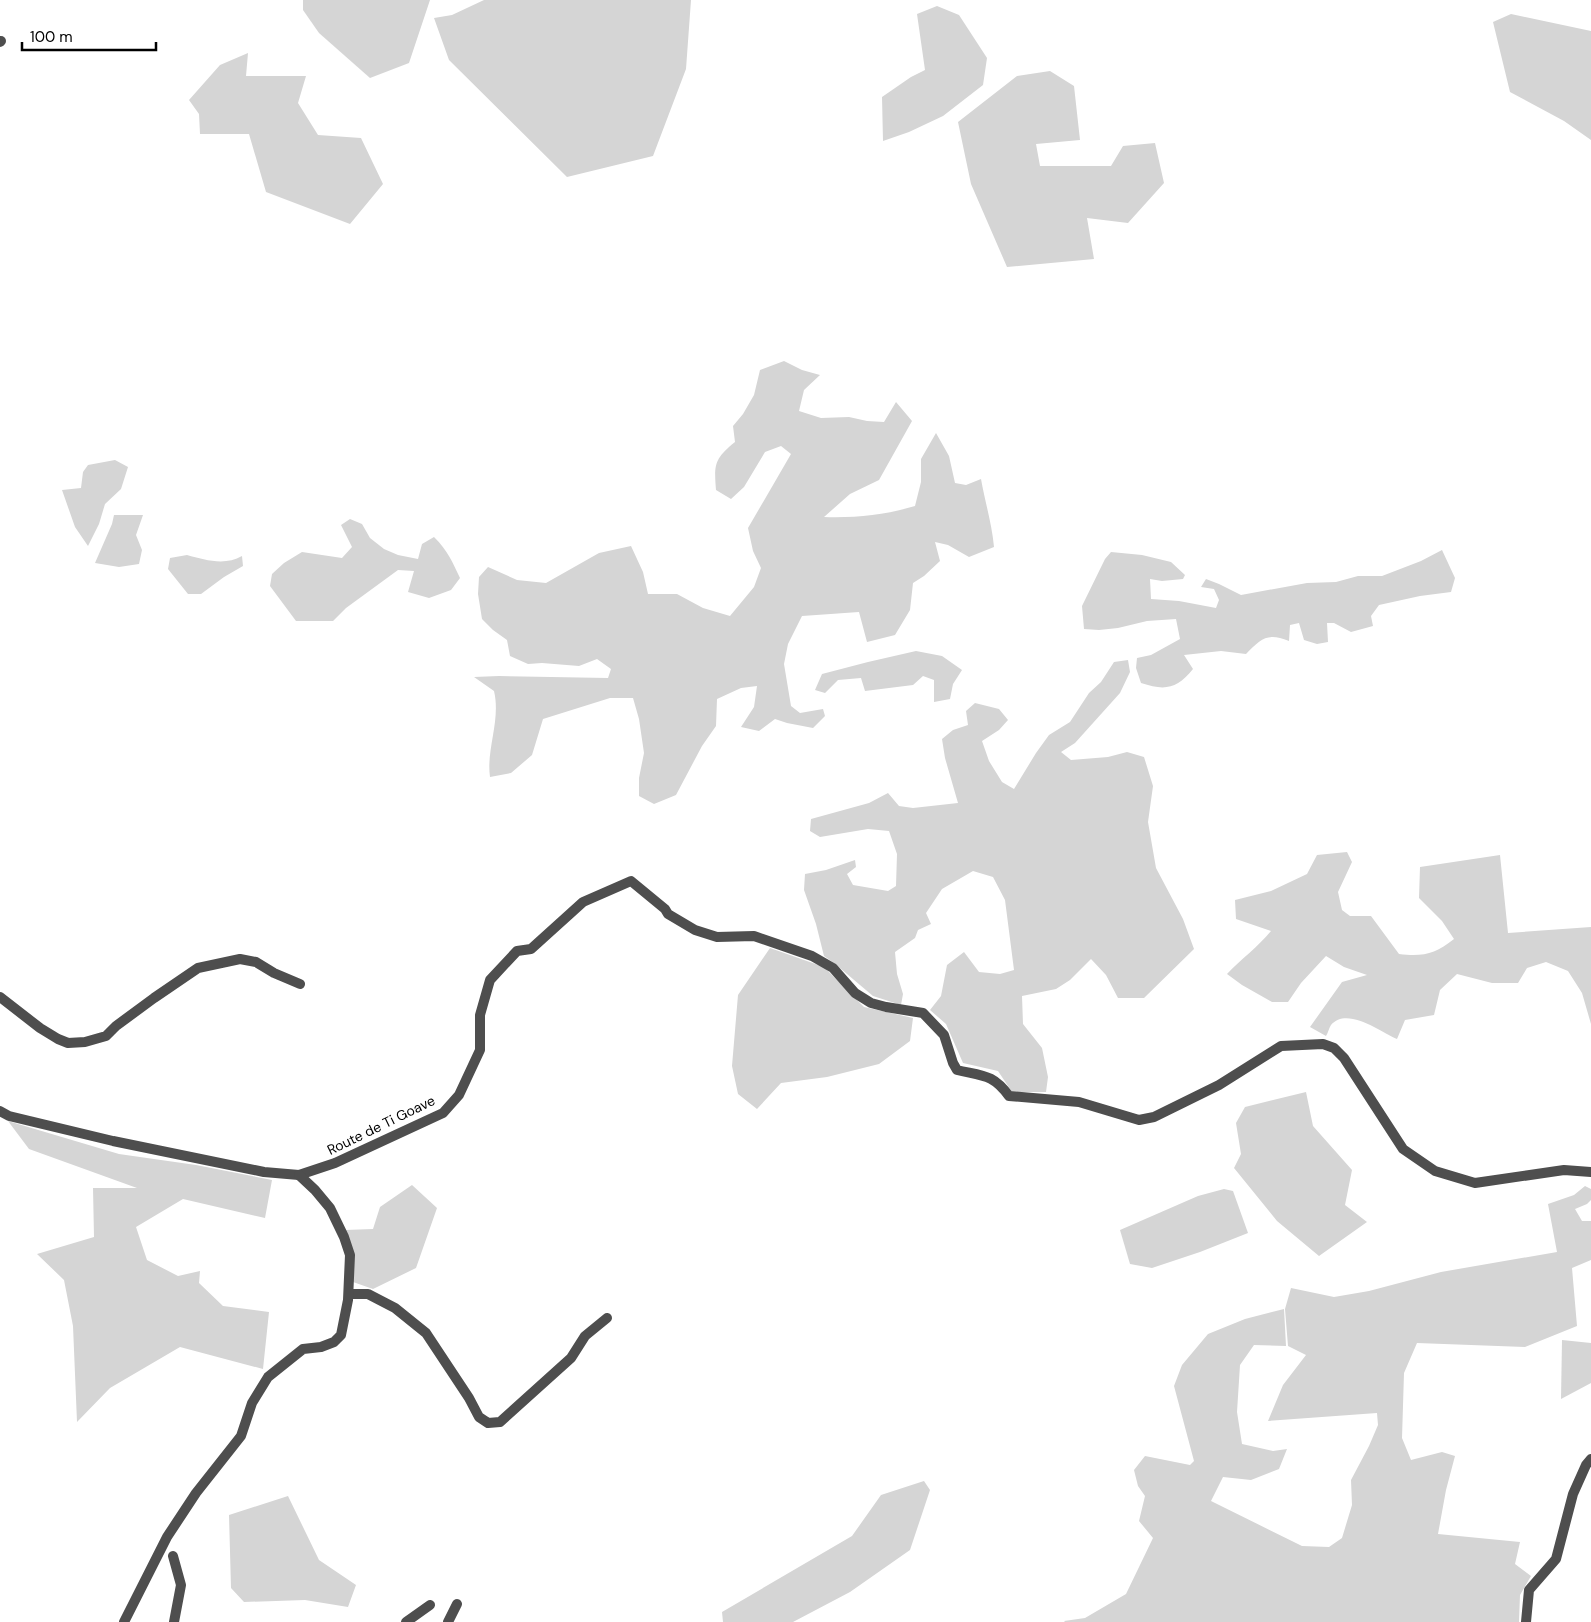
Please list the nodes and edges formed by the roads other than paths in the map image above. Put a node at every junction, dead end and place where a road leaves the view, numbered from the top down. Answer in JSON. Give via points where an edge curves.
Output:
{"nodes":[{"id":1,"x":300,"y":984,"type":"dead end"},
{"id":2,"x":0,"y":997,"type":"edge"},
{"id":3,"x":0,"y":1111,"type":"edge"},
{"id":4,"x":1591,"y":1172,"type":"edge"},
{"id":5,"x":298,"y":1175,"type":"junction"},
{"id":6,"x":349,"y":1294,"type":"junction"},
{"id":7,"x":607,"y":1318,"type":"dead end"},
{"id":8,"x":1591,"y":1459,"type":"edge"},
{"id":9,"x":173,"y":1556,"type":"dead end"},
{"id":10,"x":457,"y":1604,"type":"dead end"},
{"id":11,"x":430,"y":1605,"type":"dead end"},
{"id":12,"x":124,"y":1622,"type":"edge"},
{"id":13,"x":174,"y":1622,"type":"edge"},
{"id":14,"x":406,"y":1622,"type":"edge"},
{"id":15,"x":448,"y":1622,"type":"edge"},
{"id":16,"x":1526,"y":1622,"type":"edge"}],
"edges":[{"from":1,"to":2,"type":"street","via":[[256,962],[240,959],[198,968],[106,1036],[68,1043],[40,1028]]},
{"from":3,"to":5,"type":"street","name":"Route de Ti Goave","via":[[9,1116],[113,1141],[264,1172]]},
{"from":4,"to":5,"type":"street","name":"Route de Ti Goave","via":[[1564,1170],[1475,1183],[1435,1171],[1403,1149],[1344,1058],[1334,1048],[1323,1044],[1281,1046],[1219,1085],[1154,1117],[1139,1120],[1079,1102],[1009,1096],[991,1077],[957,1070],[944,1035],[923,1013],[871,1003],[855,993],[833,968],[812,956],[764,938],[744,935],[717,937],[695,930],[668,914],[631,881],[583,902],[531,949],[517,951],[490,980],[480,1015],[480,1050],[459,1095],[443,1112],[335,1163]]},
{"from":5,"to":6,"type":"street","via":[[330,1208],[344,1237],[350,1255]]},
{"from":6,"to":7,"type":"street","via":[[368,1294],[395,1308],[426,1333],[479,1417],[488,1423],[500,1422],[571,1358],[585,1336]]},
{"from":6,"to":12,"type":"street","via":[[341,1336],[321,1347],[303,1349],[268,1377],[252,1403],[241,1436],[196,1493],[167,1537]]},
{"from":8,"to":16,"type":"street","via":[[1573,1494],[1556,1559],[1529,1590]]},
{"from":9,"to":13,"type":"street","via":[[181,1585]]},
{"from":10,"to":15,"type":"street"},
{"from":11,"to":14,"type":"street"}]}
